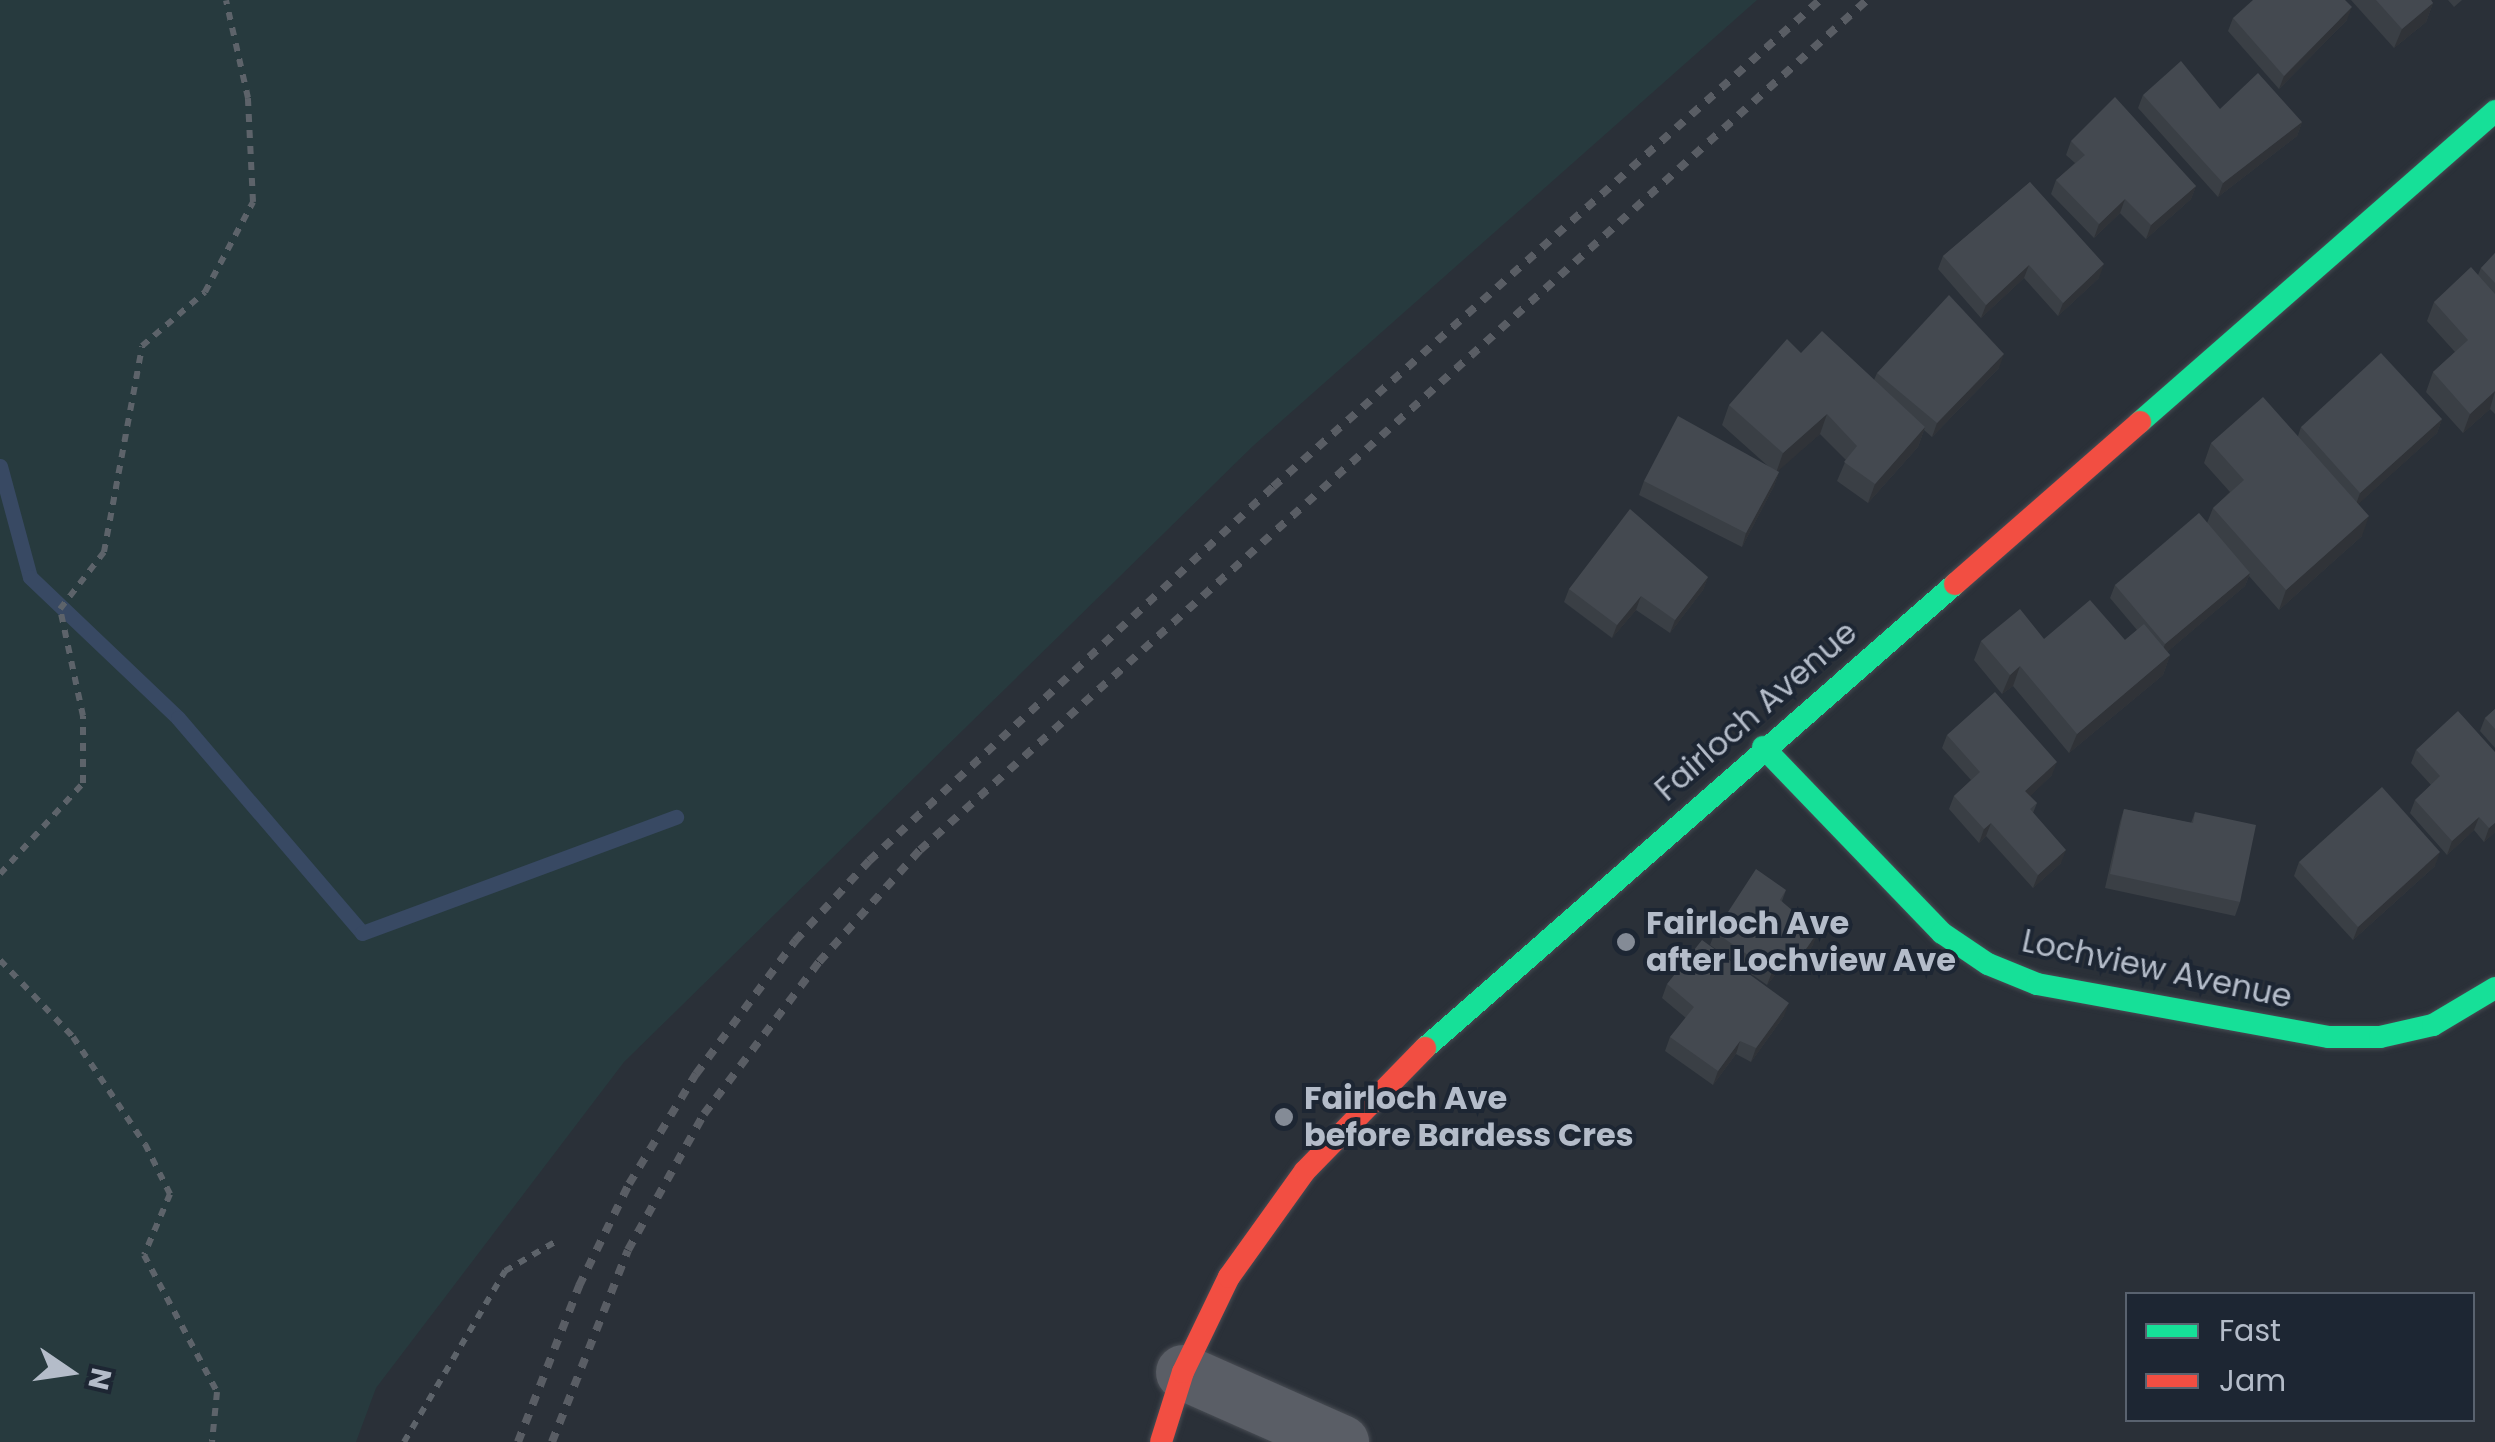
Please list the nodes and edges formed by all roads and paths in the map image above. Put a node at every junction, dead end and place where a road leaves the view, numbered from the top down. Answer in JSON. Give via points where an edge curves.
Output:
{"nodes":[{"id":1,"x":226,"y":0,"type":"edge"},
{"id":2,"x":2495,"y":111,"type":"edge"},
{"id":3,"x":1763,"y":747,"type":"junction"},
{"id":4,"x":0,"y":874,"type":"edge"},
{"id":5,"x":0,"y":960,"type":"edge"},
{"id":6,"x":2495,"y":988,"type":"edge"},
{"id":7,"x":555,"y":1242,"type":"dead end"},
{"id":8,"x":1183,"y":1372,"type":"junction"},
{"id":9,"x":212,"y":1442,"type":"edge"},
{"id":10,"x":404,"y":1442,"type":"edge"},
{"id":11,"x":1161,"y":1442,"type":"edge"},
{"id":12,"x":1341,"y":1442,"type":"edge"}],
"edges":[{"from":1,"to":4,"type":"path","via":[[248,98],[252,202],[206,292],[142,346],[104,552],[60,609],[83,716],[83,783]]},
{"from":2,"to":3,"type":"street","name":"Fairloch Avenue"},
{"from":3,"to":6,"type":"street","name":"Lochview Avenue","via":[[1942,934],[1988,964],[2037,984],[2329,1037],[2380,1037],[2432,1026]]},
{"from":3,"to":8,"type":"street","name":"Fairloch Avenue","via":[[1384,1084],[1305,1170],[1229,1277]]},
{"from":5,"to":9,"type":"path","via":[[73,1037],[145,1144],[170,1194],[144,1255],[218,1392]]},
{"from":7,"to":10,"type":"path","via":[[505,1271]]},
{"from":8,"to":11,"type":"street","name":"Fairloch Avenue"},
{"from":8,"to":12,"type":"street"}]}
